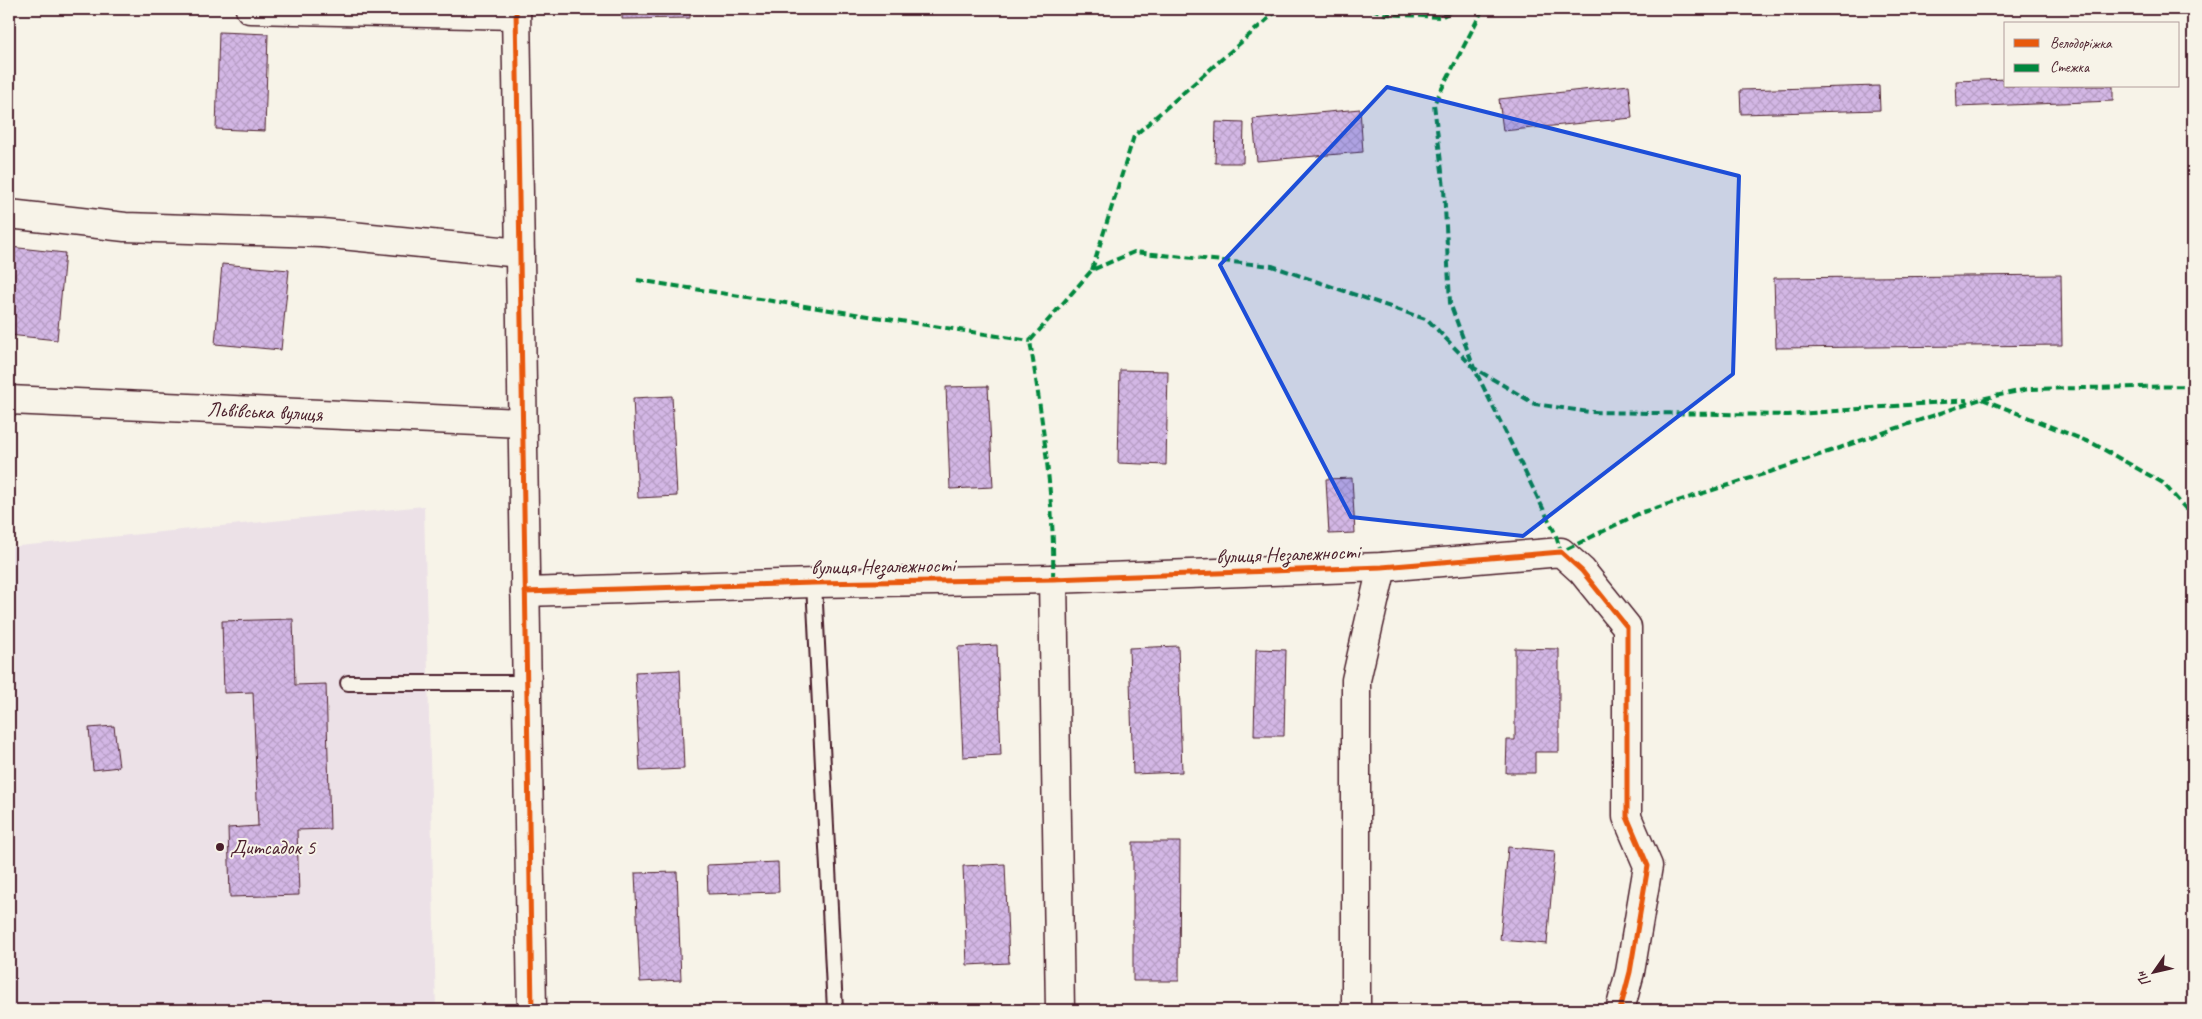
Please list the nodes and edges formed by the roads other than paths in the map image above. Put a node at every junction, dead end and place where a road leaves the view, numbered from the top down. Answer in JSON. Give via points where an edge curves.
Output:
{"nodes":[{"id":1,"x":250,"y":9,"type":"edge"},
{"id":2,"x":516,"y":12,"type":"edge"},
{"id":3,"x":9,"y":214,"type":"edge"},
{"id":4,"x":520,"y":253,"type":"junction"},
{"id":5,"x":9,"y":400,"type":"edge"},
{"id":6,"x":522,"y":423,"type":"junction"},
{"id":7,"x":1382,"y":567,"type":"junction"},
{"id":8,"x":1053,"y":579,"type":"junction"},
{"id":9,"x":814,"y":583,"type":"junction"},
{"id":10,"x":525,"y":592,"type":"junction"},
{"id":11,"x":348,"y":682,"type":"dead end"},
{"id":12,"x":527,"y":683,"type":"junction"},
{"id":13,"x":1356,"y":1008,"type":"dead end"},
{"id":14,"x":532,"y":1010,"type":"edge"},
{"id":15,"x":835,"y":1010,"type":"edge"},
{"id":16,"x":1060,"y":1010,"type":"edge"},
{"id":17,"x":1620,"y":1010,"type":"edge"}],
"edges":[{"from":1,"to":2,"type":"street"},
{"from":2,"to":4,"type":"street"},
{"from":3,"to":4,"type":"street","via":[[126,227],[322,233]]},
{"from":4,"to":6,"type":"street"},
{"from":5,"to":6,"type":"street","name":"Львівська вулиця"},
{"from":6,"to":10,"type":"street"},
{"from":7,"to":8,"type":"street","name":"вулиця Незалежності"},
{"from":7,"to":13,"type":"street","via":[[1356,680]]},
{"from":7,"to":17,"type":"street","name":"вулиця Незалежності","via":[[1561,552],[1582,571],[1627,627],[1627,817],[1648,866],[1630,972]]},
{"from":8,"to":9,"type":"street","name":"вулиця Незалежності"},
{"from":8,"to":16,"type":"street"},
{"from":9,"to":10,"type":"street","name":"вулиця Незалежності"},
{"from":9,"to":15,"type":"lane"},
{"from":10,"to":12,"type":"street"},
{"from":11,"to":12,"type":"lane"},
{"from":12,"to":14,"type":"street"}]}
